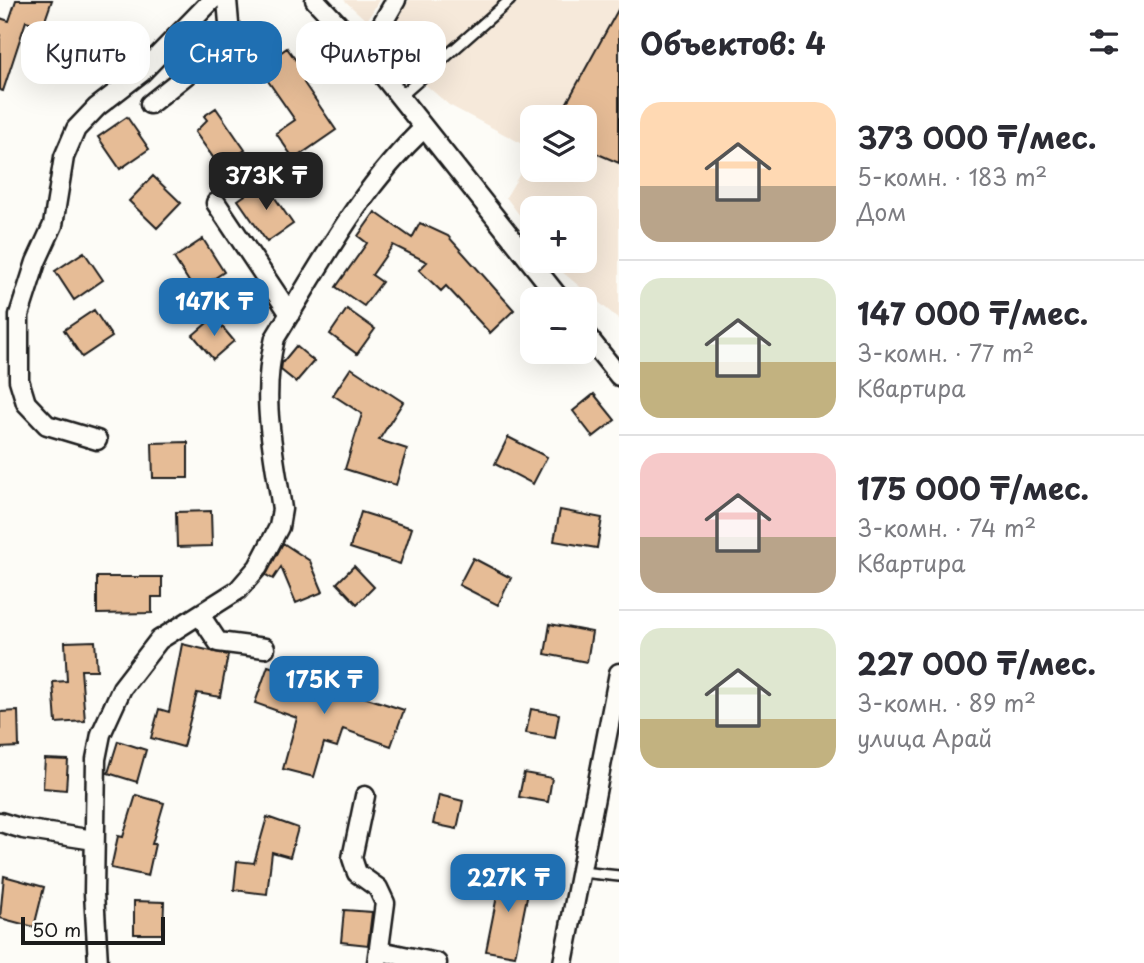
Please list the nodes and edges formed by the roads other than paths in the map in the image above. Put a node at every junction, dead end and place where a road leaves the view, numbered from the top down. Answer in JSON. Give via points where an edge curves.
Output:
{"nodes":[{"id":1,"x":212,"y":0,"type":"edge"},
{"id":2,"x":227,"y":0,"type":"edge"},
{"id":3,"x":315,"y":0,"type":"edge"},
{"id":4,"x":396,"y":0,"type":"edge"},
{"id":5,"x":510,"y":0,"type":"edge"},
{"id":6,"x":335,"y":21,"type":"edge"},
{"id":7,"x":383,"y":21,"type":"edge"},
{"id":8,"x":390,"y":84,"type":"edge"},
{"id":9,"x":400,"y":97,"type":"junction"},
{"id":10,"x":150,"y":104,"type":"dead end"},
{"id":11,"x":424,"y":128,"type":"junction"},
{"id":12,"x":216,"y":203,"type":"dead end"},
{"id":13,"x":550,"y":287,"type":"edge"},
{"id":14,"x":290,"y":314,"type":"junction"},
{"id":15,"x":597,"y":348,"type":"edge"},
{"id":16,"x":619,"y":376,"type":"edge"},
{"id":17,"x":97,"y":440,"type":"dead end"},
{"id":18,"x":201,"y":615,"type":"junction"},
{"id":19,"x":265,"y":648,"type":"dead end"},
{"id":20,"x":619,"y":673,"type":"edge"},
{"id":21,"x":365,"y":796,"type":"dead end"},
{"id":22,"x":0,"y":822,"type":"edge"},
{"id":23,"x":94,"y":840,"type":"junction"},
{"id":24,"x":581,"y":872,"type":"junction"},
{"id":25,"x":619,"y":876,"type":"edge"},
{"id":26,"x":379,"y":957,"type":"edge"},
{"id":27,"x":99,"y":963,"type":"edge"},
{"id":28,"x":437,"y":963,"type":"edge"},
{"id":29,"x":563,"y":963,"type":"edge"}],
"edges":[{"from":1,"to":17,"type":"street","via":[[141,73],[76,129],[64,157],[53,225],[19,315],[19,380],[26,404],[47,425]]},
{"from":2,"to":10,"type":"street","via":[[230,36]]},
{"from":3,"to":6,"type":"street"},
{"from":4,"to":7,"type":"street"},
{"from":5,"to":9,"type":"lane"},
{"from":8,"to":9,"type":"street"},
{"from":9,"to":11,"type":"street"},
{"from":11,"to":13,"type":"street"},
{"from":11,"to":14,"type":"street","via":[[371,184]]},
{"from":12,"to":14,"type":"street"},
{"from":14,"to":18,"type":"street","via":[[275,338],[266,398],[282,509],[279,527],[238,590]]},
{"from":15,"to":16,"type":"street"},
{"from":18,"to":19,"type":"street","via":[[218,642]]},
{"from":18,"to":23,"type":"street","via":[[159,640],[122,688],[101,734],[96,759]]},
{"from":20,"to":24,"type":"street"},
{"from":21,"to":26,"type":"street","via":[[352,858],[357,873],[378,888],[385,903]]},
{"from":22,"to":23,"type":"street","via":[[23,830]]},
{"from":23,"to":27,"type":"street"},
{"from":24,"to":25,"type":"lane"},
{"from":24,"to":29,"type":"street"},
{"from":26,"to":28,"type":"street"}]}
